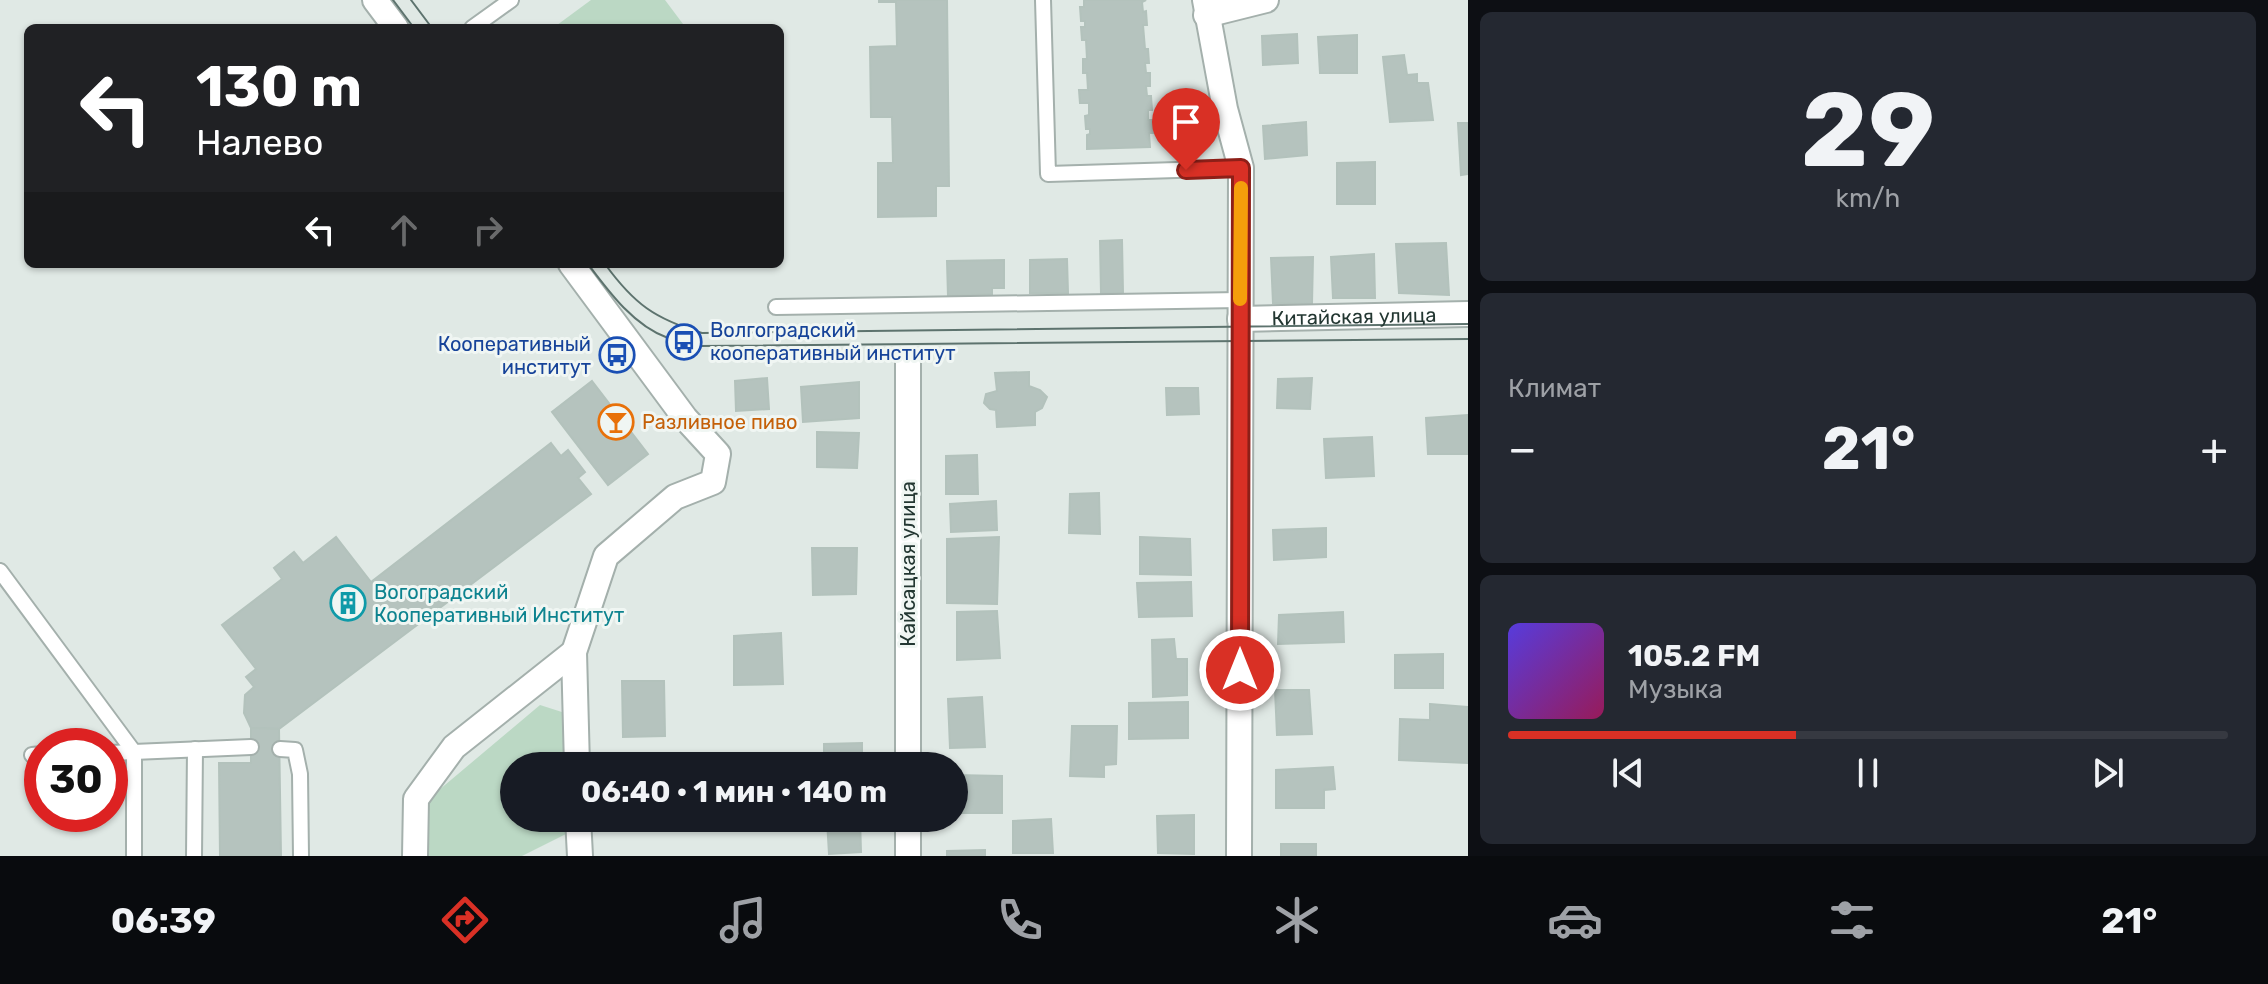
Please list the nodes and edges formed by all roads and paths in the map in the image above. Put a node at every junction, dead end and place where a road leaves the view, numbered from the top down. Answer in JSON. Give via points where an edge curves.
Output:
{"nodes":[{"id":1,"x":375,"y":0,"type":"edge"},
{"id":2,"x":511,"y":0,"type":"edge"},
{"id":3,"x":1043,"y":0,"type":"edge"},
{"id":4,"x":1266,"y":0,"type":"edge"},
{"id":5,"x":1206,"y":8,"type":"edge"},
{"id":6,"x":393,"y":24,"type":"edge"},
{"id":7,"x":478,"y":24,"type":"edge"},
{"id":8,"x":1241,"y":168,"type":"junction"},
{"id":9,"x":574,"y":268,"type":"edge"},
{"id":10,"x":776,"y":307,"type":"dead end"},
{"id":11,"x":1240,"y":310,"type":"junction"},
{"id":12,"x":1468,"y":314,"type":"edge"},
{"id":13,"x":908,"y":361,"type":"dead end"},
{"id":14,"x":0,"y":571,"type":"edge"},
{"id":15,"x":574,"y":652,"type":"junction"},
{"id":16,"x":251,"y":747,"type":"dead end"},
{"id":17,"x":195,"y":749,"type":"junction"},
{"id":18,"x":280,"y":749,"type":"dead end"},
{"id":19,"x":128,"y":752,"type":"edge"},
{"id":20,"x":134,"y":752,"type":"junction"},
{"id":21,"x":577,"y":752,"type":"edge"},
{"id":22,"x":908,"y":752,"type":"edge"},
{"id":23,"x":579,"y":832,"type":"edge"},
{"id":24,"x":908,"y":832,"type":"edge"},
{"id":25,"x":134,"y":856,"type":"edge"},
{"id":26,"x":194,"y":856,"type":"edge"},
{"id":27,"x":301,"y":856,"type":"edge"},
{"id":28,"x":415,"y":856,"type":"edge"},
{"id":29,"x":580,"y":856,"type":"edge"},
{"id":30,"x":908,"y":856,"type":"edge"},
{"id":31,"x":1239,"y":856,"type":"edge"}],
"edges":[{"from":1,"to":6,"type":"street"},
{"from":2,"to":7,"type":"lane"},
{"from":3,"to":8,"type":"lane","via":[[1048,174]]},
{"from":4,"to":5,"type":"street"},
{"from":5,"to":8,"type":"street"},
{"from":8,"to":11,"type":"street"},
{"from":9,"to":15,"type":"street","via":[[685,418],[718,454],[713,482],[675,497],[606,556]]},
{"from":10,"to":11,"type":"lane"},
{"from":11,"to":12,"type":"street","name":"Китайская улица"},
{"from":11,"to":31,"type":"street"},
{"from":13,"to":22,"type":"street","name":"Кайсацкая улица"},
{"from":14,"to":20,"type":"lane"},
{"from":15,"to":21,"type":"street"},
{"from":15,"to":28,"type":"street","via":[[454,747],[416,799]]},
{"from":16,"to":17,"type":"lane"},
{"from":17,"to":20,"type":"lane"},
{"from":17,"to":26,"type":"lane"},
{"from":18,"to":27,"type":"lane","via":[[295,750],[300,774]]},
{"from":19,"to":20,"type":"lane"},
{"from":20,"to":25,"type":"lane"},
{"from":23,"to":29,"type":"street"},
{"from":24,"to":30,"type":"street"}]}
